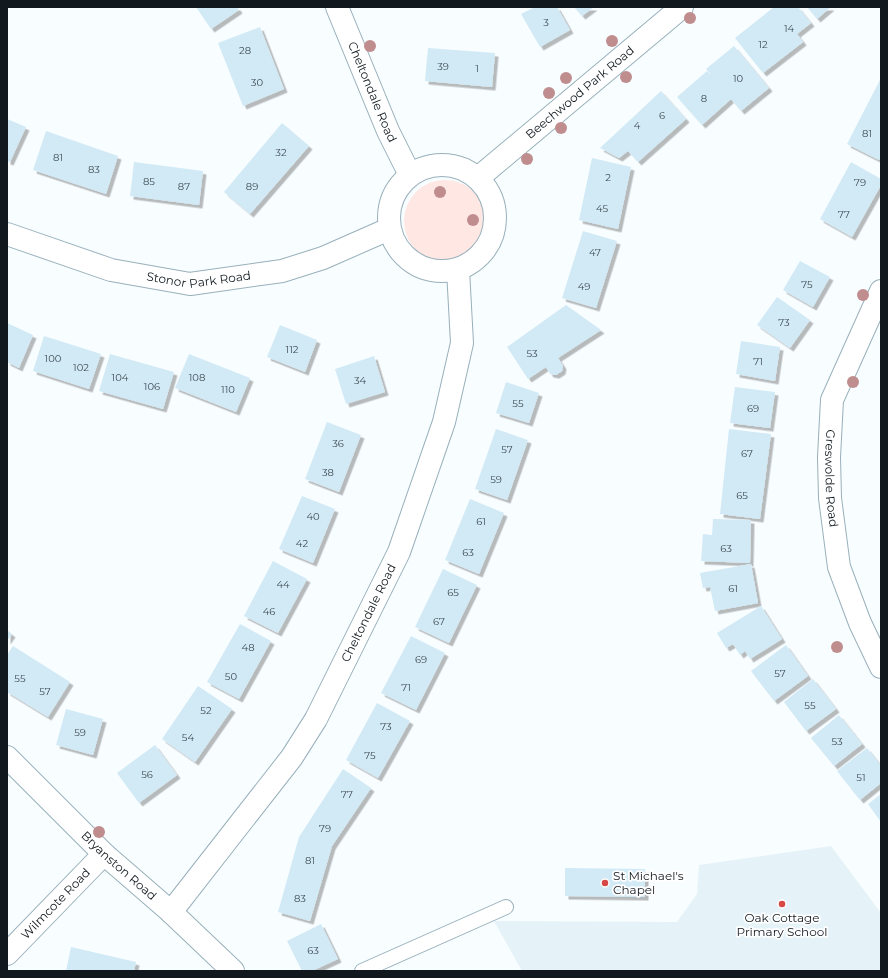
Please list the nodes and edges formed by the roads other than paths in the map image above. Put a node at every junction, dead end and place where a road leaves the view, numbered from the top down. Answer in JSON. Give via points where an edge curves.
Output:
{"nodes":[{"id":1,"x":337,"y":7,"type":"edge"},
{"id":2,"x":682,"y":7,"type":"edge"},
{"id":3,"x":410,"y":175,"type":"junction"},
{"id":4,"x":478,"y":178,"type":"junction"},
{"id":5,"x":389,"y":230,"type":"junction"},
{"id":6,"x":7,"y":234,"type":"edge"},
{"id":7,"x":458,"y":270,"type":"junction"},
{"id":8,"x":881,"y":291,"type":"edge"},
{"id":9,"x":881,"y":667,"type":"edge"},
{"id":10,"x":7,"y":757,"type":"edge"},
{"id":11,"x":104,"y":854,"type":"junction"},
{"id":12,"x":506,"y":907,"type":"dead end"},
{"id":13,"x":171,"y":912,"type":"junction"},
{"id":14,"x":7,"y":954,"type":"edge"},
{"id":15,"x":233,"y":971,"type":"edge"},
{"id":16,"x":362,"y":971,"type":"edge"}],
"edges":[{"from":1,"to":3,"type":"street","name":"Cheltondale Road","via":[[388,131]]},
{"from":2,"to":4,"type":"street","name":"Beechwood Park Road"},
{"from":3,"to":4,"type":"street","via":[[426,167],[445,164],[463,168]]},
{"from":3,"to":5,"type":"street","via":[[394,194],[390,205]]},
{"from":4,"to":7,"type":"street","via":[[494,202],[495,230],[482,255]]},
{"from":5,"to":6,"type":"street","name":"Stonor Park Road","via":[[323,258],[282,271],[190,284],[110,270]]},
{"from":5,"to":7,"type":"street","via":[[394,244],[403,256],[415,265],[443,272]]},
{"from":7,"to":13,"type":"street","name":"Cheltondale Road","via":[[462,342],[444,422],[399,552],[316,719],[292,757]]},
{"from":8,"to":9,"type":"street","name":"Greswolde Road","via":[[832,400],[829,457],[830,498],[839,567],[860,623]]},
{"from":10,"to":11,"type":"street","name":"Bryanston Road"},
{"from":11,"to":13,"type":"street","name":"Bryanston Road"},
{"from":11,"to":14,"type":"street","name":"Wilmcote Road"},
{"from":12,"to":16,"type":"lane"},
{"from":13,"to":15,"type":"street","name":"Bryanston Road"}]}
